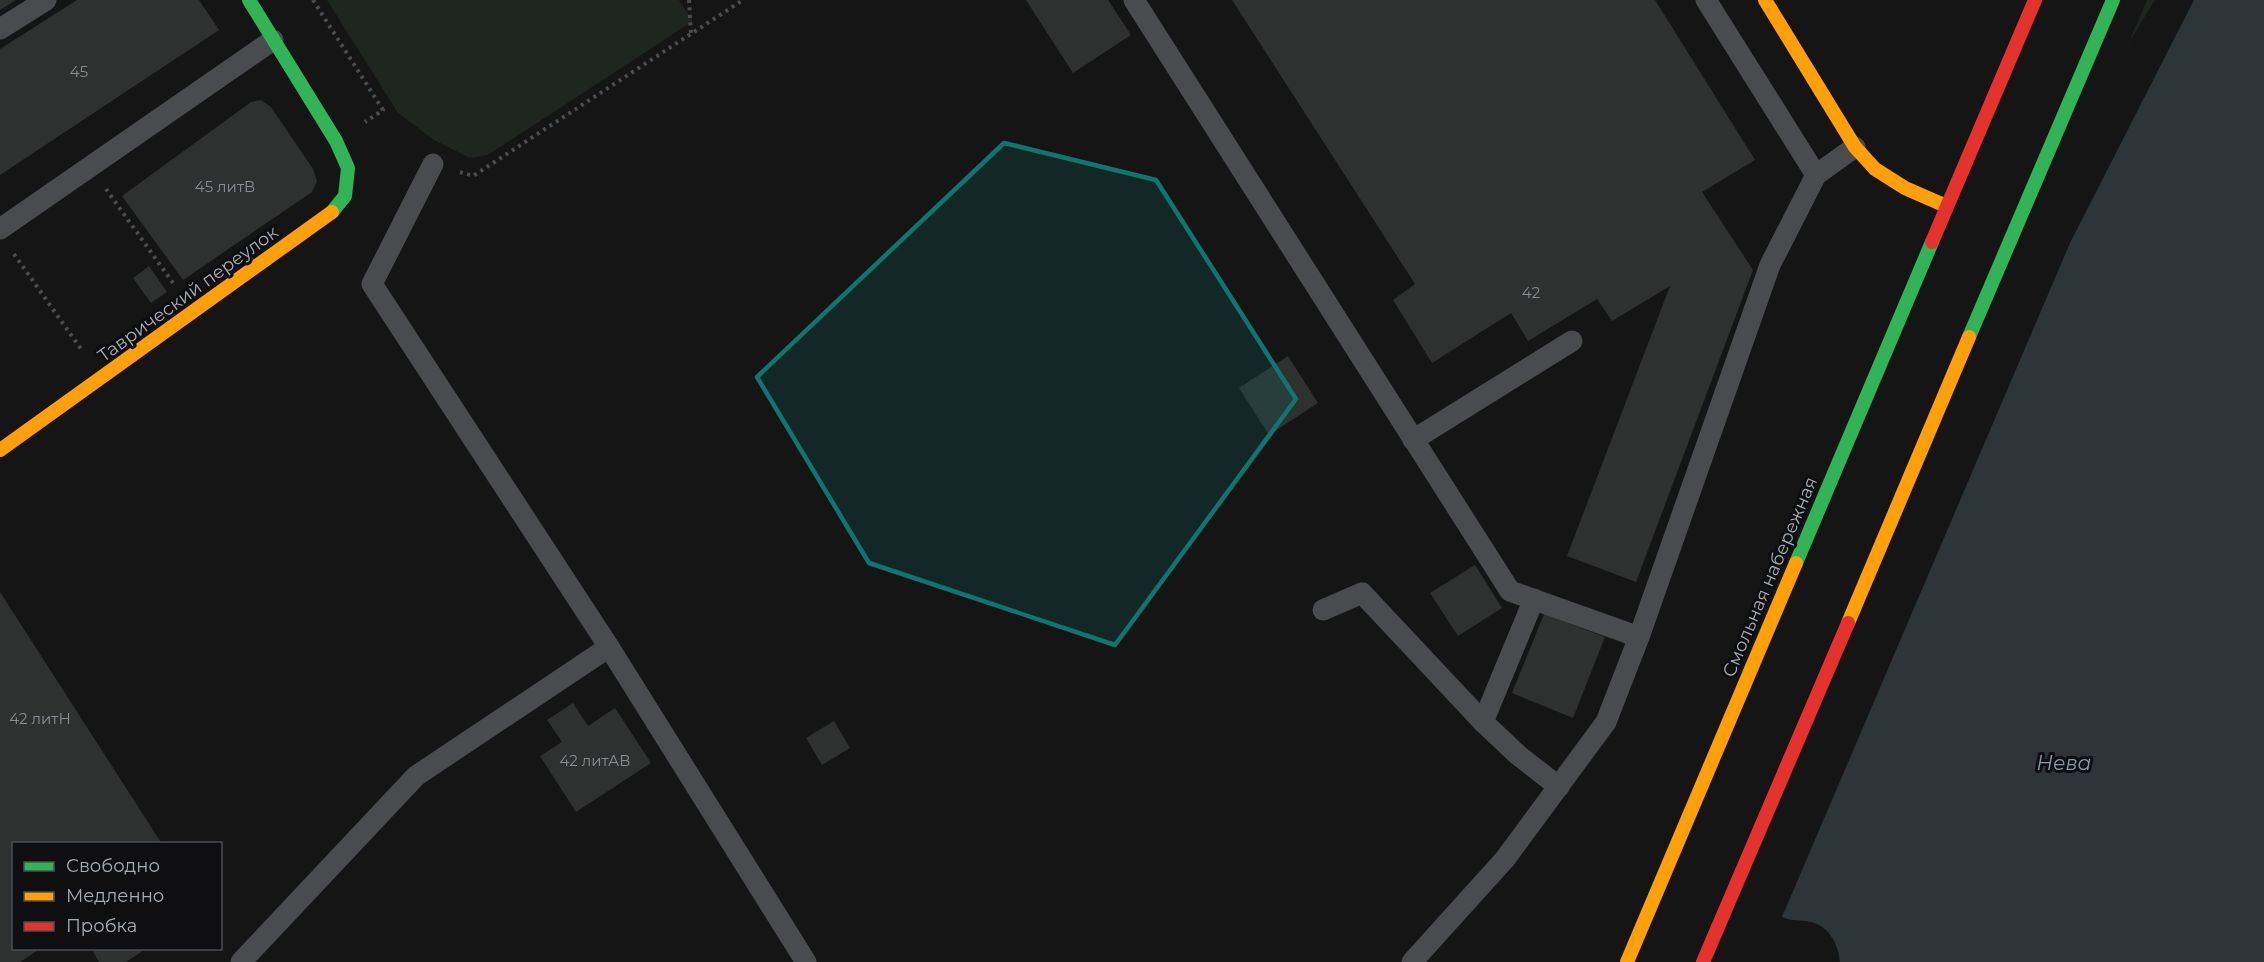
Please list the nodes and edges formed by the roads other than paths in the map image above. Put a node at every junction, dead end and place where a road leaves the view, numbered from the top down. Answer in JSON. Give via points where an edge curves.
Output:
{"nodes":[{"id":1,"x":46,"y":0,"type":"edge"},
{"id":2,"x":249,"y":0,"type":"edge"},
{"id":3,"x":1134,"y":0,"type":"edge"},
{"id":4,"x":1706,"y":0,"type":"edge"},
{"id":5,"x":1765,"y":0,"type":"edge"},
{"id":6,"x":2035,"y":0,"type":"edge"},
{"id":7,"x":2113,"y":0,"type":"edge"},
{"id":8,"x":0,"y":29,"type":"edge"},
{"id":9,"x":273,"y":40,"type":"junction"},
{"id":10,"x":1855,"y":147,"type":"junction"},
{"id":11,"x":433,"y":164,"type":"road end"},
{"id":12,"x":1816,"y":175,"type":"junction"},
{"id":13,"x":1946,"y":206,"type":"junction"},
{"id":14,"x":3,"y":237,"type":"edge"},
{"id":15,"x":1572,"y":341,"type":"dead end"},
{"id":16,"x":1413,"y":440,"type":"junction"},
{"id":17,"x":0,"y":450,"type":"edge"},
{"id":18,"x":1534,"y":599,"type":"junction"},
{"id":19,"x":1323,"y":610,"type":"dead end"},
{"id":20,"x":1639,"y":637,"type":"junction"},
{"id":21,"x":609,"y":647,"type":"junction"},
{"id":22,"x":1483,"y":722,"type":"junction"},
{"id":23,"x":1559,"y":787,"type":"junction"},
{"id":24,"x":241,"y":962,"type":"edge"},
{"id":25,"x":806,"y":962,"type":"edge"},
{"id":26,"x":1412,"y":962,"type":"edge"},
{"id":27,"x":1627,"y":962,"type":"edge"},
{"id":28,"x":1703,"y":962,"type":"edge"}],
"edges":[{"from":1,"to":8,"type":"lane"},
{"from":2,"to":9,"type":"main road","name":"Таврический переулок"},
{"from":3,"to":16,"type":"lane"},
{"from":4,"to":12,"type":"lane"},
{"from":5,"to":10,"type":"main road"},
{"from":6,"to":13,"type":"main road","name":"Смольная набережная"},
{"from":7,"to":28,"type":"main road"},
{"from":9,"to":14,"type":"lane","via":[[90,167]]},
{"from":9,"to":17,"type":"main road","name":"Таврический переулок","via":[[336,141],[348,168],[345,195],[331,213]]},
{"from":10,"to":12,"type":"lane"},
{"from":10,"to":13,"type":"main road","via":[[1875,169]]},
{"from":11,"to":21,"type":"lane","via":[[372,284]]},
{"from":12,"to":20,"type":"lane","via":[[1770,265]]},
{"from":13,"to":27,"type":"main road","name":"Смольная набережная"},
{"from":15,"to":16,"type":"lane"},
{"from":16,"to":18,"type":"lane","via":[[1510,591]]},
{"from":18,"to":20,"type":"lane"},
{"from":18,"to":22,"type":"lane"},
{"from":19,"to":22,"type":"lane","via":[[1362,593]]},
{"from":20,"to":23,"type":"lane","via":[[1606,722]]},
{"from":21,"to":24,"type":"lane","via":[[416,776]]},
{"from":21,"to":25,"type":"lane"},
{"from":22,"to":23,"type":"lane"},
{"from":23,"to":26,"type":"lane","via":[[1505,859]]}]}
